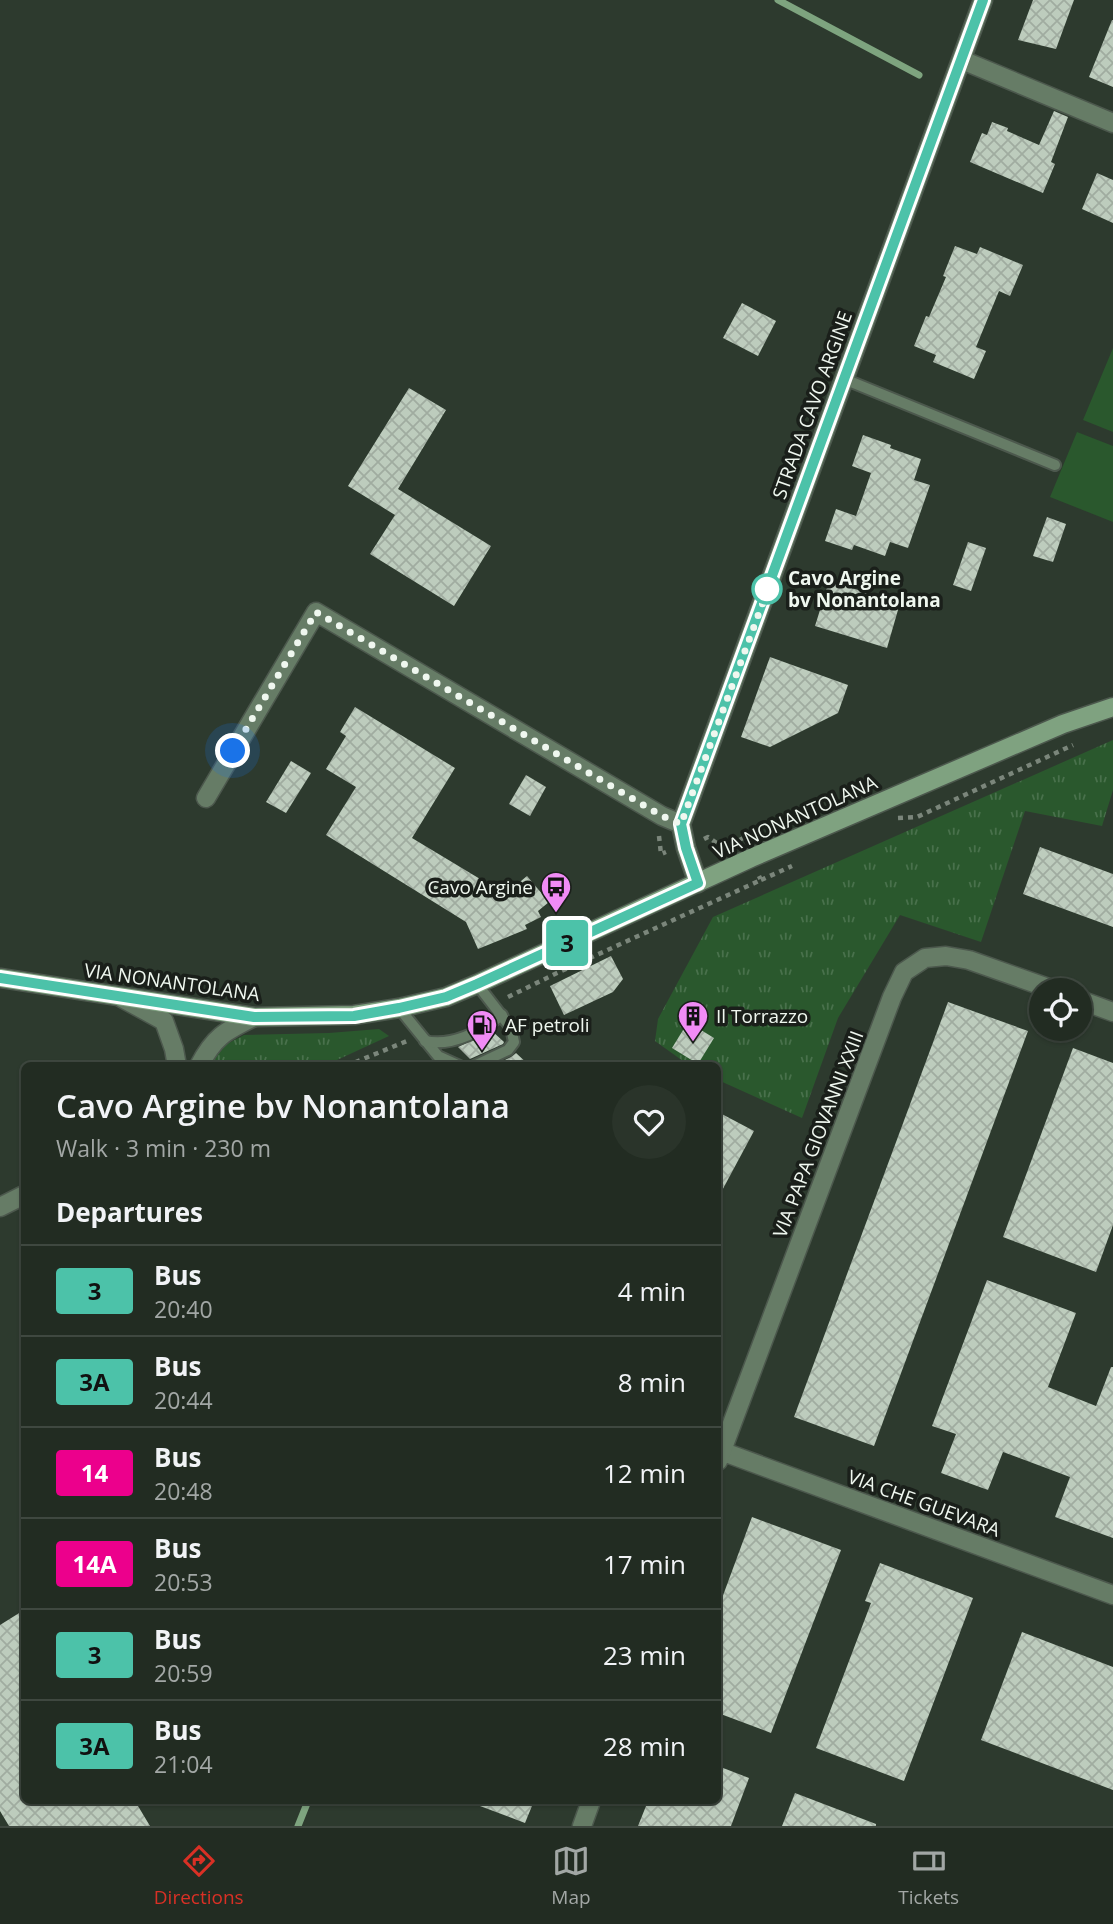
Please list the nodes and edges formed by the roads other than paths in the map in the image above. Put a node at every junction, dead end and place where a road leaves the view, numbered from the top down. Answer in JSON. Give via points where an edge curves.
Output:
{"nodes":[{"id":1,"x":984,"y":0,"type":"edge"},
{"id":2,"x":961,"y":60,"type":"junction"},
{"id":3,"x":1113,"y":123,"type":"edge"},
{"id":4,"x":844,"y":379,"type":"junction"},
{"id":5,"x":1055,"y":465,"type":"dead end"},
{"id":6,"x":1113,"y":699,"type":"edge"},
{"id":7,"x":1113,"y":707,"type":"edge"},
{"id":8,"x":1076,"y":719,"type":"junction"},
{"id":9,"x":206,"y":798,"type":"dead end"},
{"id":10,"x":681,"y":824,"type":"junction"},
{"id":11,"x":698,"y":883,"type":"junction"},
{"id":12,"x":0,"y":978,"type":"edge"},
{"id":13,"x":1029,"y":981,"type":"edge"},
{"id":14,"x":477,"y":984,"type":"junction"},
{"id":15,"x":122,"y":998,"type":"junction"},
{"id":16,"x":1092,"y":1004,"type":"edge"},
{"id":17,"x":399,"y":1008,"type":"junction"},
{"id":18,"x":1113,"y":1012,"type":"edge"},
{"id":19,"x":502,"y":1015,"type":"junction"},
{"id":20,"x":254,"y":1017,"type":"junction"},
{"id":21,"x":422,"y":1038,"type":"junction"},
{"id":22,"x":176,"y":1062,"type":"edge"},
{"id":23,"x":201,"y":1062,"type":"edge"},
{"id":24,"x":451,"y":1062,"type":"edge"},
{"id":25,"x":482,"y":1062,"type":"edge"},
{"id":26,"x":21,"y":1196,"type":"edge"},
{"id":27,"x":0,"y":1207,"type":"edge"},
{"id":28,"x":721,"y":1451,"type":"edge"},
{"id":29,"x":721,"y":1457,"type":"edge"},
{"id":30,"x":1113,"y":1595,"type":"edge"},
{"id":31,"x":591,"y":1804,"type":"edge"},
{"id":32,"x":582,"y":1826,"type":"edge"}],
"edges":[{"from":1,"to":2,"type":"street","name":"STRADA CAVO ARGINE"},
{"from":2,"to":3,"type":"street"},
{"from":2,"to":4,"type":"street","name":"STRADA CAVO ARGINE"},
{"from":4,"to":5,"type":"lane"},
{"from":4,"to":10,"type":"street","name":"STRADA CAVO ARGINE"},
{"from":6,"to":8,"type":"main road","name":"VIA NONANTOLANA"},
{"from":7,"to":8,"type":"main road","name":"VIA NONANTOLANA"},
{"from":8,"to":11,"type":"main road","name":"VIA NONANTOLANA"},
{"from":9,"to":10,"type":"street","via":[[316,612]]},
{"from":10,"to":11,"type":"street"},
{"from":11,"to":14,"type":"main road","name":"VIA NONANTOLANA"},
{"from":12,"to":15,"type":"main road","name":"VIA NONANTOLANA"},
{"from":13,"to":28,"type":"street","name":"VIA PAPA GIOVANNI XXIII","via":[[946,956],[925,958],[904,972]]},
{"from":14,"to":17,"type":"main road","name":"VIA NONANTOLANA"},
{"from":14,"to":19,"type":"lane"},
{"from":15,"to":20,"type":"main road","name":"VIA NONANTOLANA"},
{"from":15,"to":22,"type":"street","via":[[164,1021]]},
{"from":16,"to":18,"type":"street"},
{"from":17,"to":20,"type":"main road","name":"VIA NONANTOLANA","via":[[354,1016]]},
{"from":17,"to":21,"type":"lane"},
{"from":19,"to":21,"type":"lane","via":[[451,1041],[436,1044]]},
{"from":19,"to":25,"type":"lane","via":[[514,1042],[508,1050]]},
{"from":20,"to":23,"type":"street","via":[[226,1031]]},
{"from":21,"to":24,"type":"lane","via":[[438,1056]]},
{"from":26,"to":27,"type":"street"},
{"from":29,"to":30,"type":"street","name":"VIA CHE GUEVARA"},
{"from":31,"to":32,"type":"street"}]}
